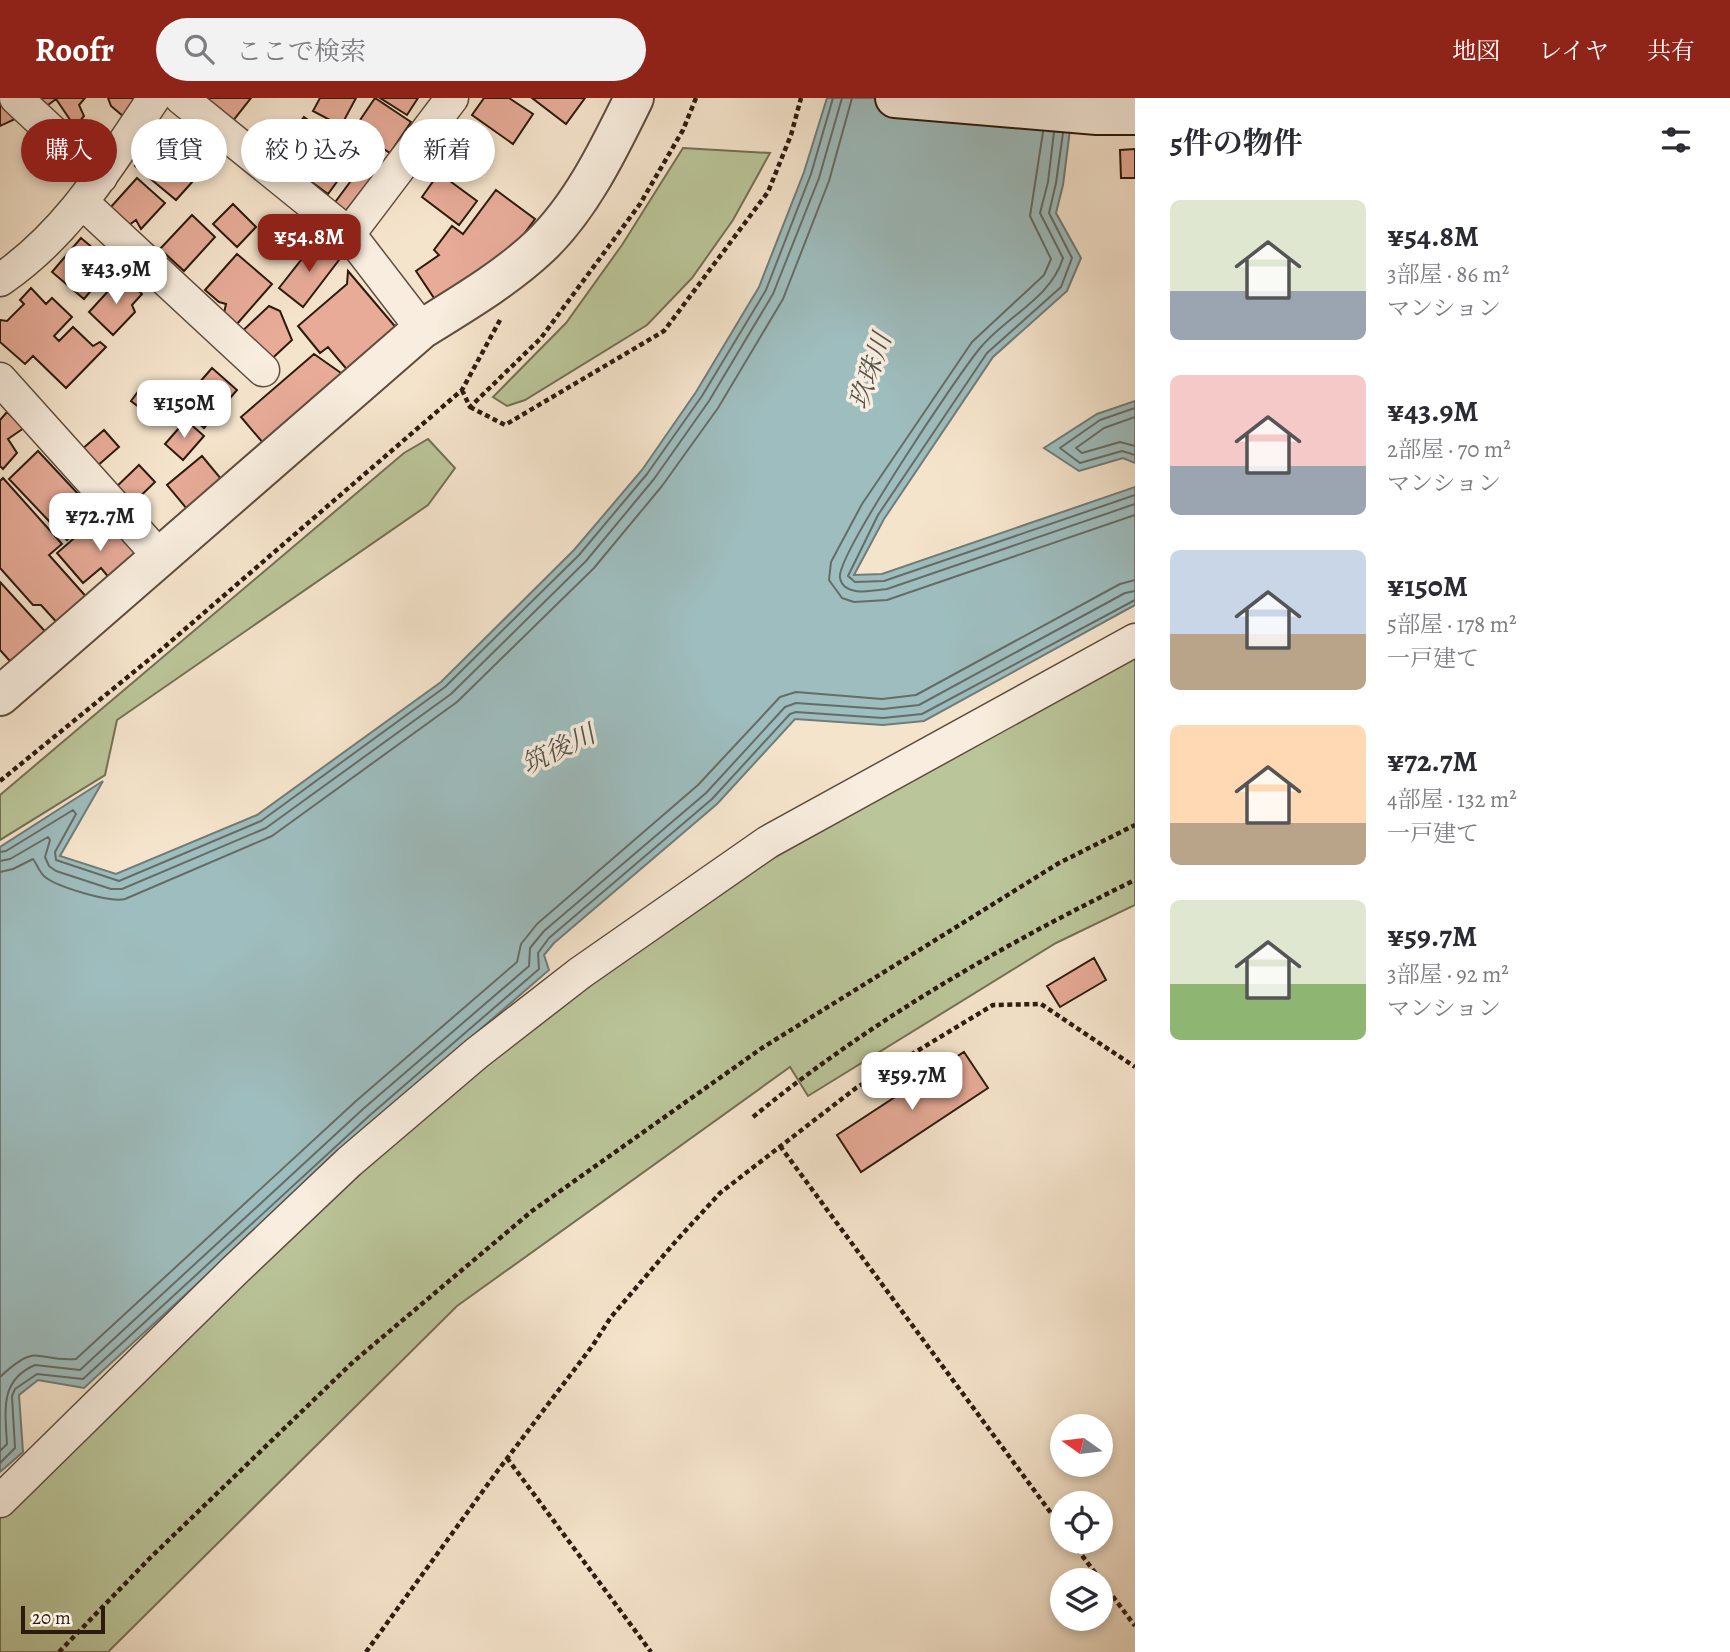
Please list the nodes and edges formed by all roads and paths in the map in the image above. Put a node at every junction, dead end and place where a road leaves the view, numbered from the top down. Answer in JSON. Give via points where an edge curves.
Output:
{"nodes":[{"id":1,"x":16,"y":98,"type":"edge"},
{"id":2,"x":154,"y":98,"type":"edge"},
{"id":3,"x":181,"y":98,"type":"edge"},
{"id":4,"x":452,"y":98,"type":"edge"},
{"id":5,"x":634,"y":98,"type":"edge"},
{"id":6,"x":696,"y":98,"type":"edge"},
{"id":7,"x":801,"y":98,"type":"edge"},
{"id":8,"x":895,"y":98,"type":"edge"},
{"id":9,"x":1135,"y":114,"type":"edge"},
{"id":10,"x":39,"y":119,"type":"edge"},
{"id":11,"x":117,"y":153,"type":"edge"},
{"id":12,"x":98,"y":182,"type":"edge"},
{"id":13,"x":83,"y":203,"type":"junction"},
{"id":14,"x":349,"y":234,"type":"junction"},
{"id":15,"x":0,"y":280,"type":"edge"},
{"id":16,"x":501,"y":317,"type":"dead end"},
{"id":17,"x":422,"y":329,"type":"junction"},
{"id":18,"x":263,"y":370,"type":"dead end"},
{"id":19,"x":0,"y":379,"type":"edge"},
{"id":20,"x":462,"y":390,"type":"junction"},
{"id":21,"x":470,"y":407,"type":"junction"},
{"id":22,"x":160,"y":557,"type":"junction"},
{"id":23,"x":1135,"y":640,"type":"edge"},
{"id":24,"x":0,"y":696,"type":"edge"},
{"id":25,"x":0,"y":781,"type":"edge"},
{"id":26,"x":1135,"y":825,"type":"edge"},
{"id":27,"x":1135,"y":880,"type":"edge"},
{"id":28,"x":1135,"y":1067,"type":"edge"},
{"id":29,"x":753,"y":1117,"type":"dead end"},
{"id":30,"x":780,"y":1146,"type":"junction"},
{"id":31,"x":507,"y":1458,"type":"junction"},
{"id":32,"x":0,"y":1501,"type":"edge"},
{"id":33,"x":1050,"y":1512,"type":"edge"},
{"id":34,"x":1081,"y":1554,"type":"edge"},
{"id":35,"x":1135,"y":1626,"type":"edge"},
{"id":36,"x":59,"y":1652,"type":"edge"},
{"id":37,"x":366,"y":1652,"type":"edge"},
{"id":38,"x":651,"y":1652,"type":"edge"}],
"edges":[{"from":1,"to":10,"type":"street"},
{"from":2,"to":11,"type":"street"},
{"from":3,"to":14,"type":"street"},
{"from":4,"to":14,"type":"street"},
{"from":5,"to":17,"type":"street","via":[[578,199],[540,245],[482,291]]},
{"from":6,"to":21,"type":"path","via":[[640,204],[541,338]]},
{"from":7,"to":21,"type":"path","via":[[768,192],[664,331],[505,425]]},
{"from":8,"to":9,"type":"street","via":[[1097,115]]},
{"from":12,"to":13,"type":"street"},
{"from":13,"to":15,"type":"street","via":[[29,260]]},
{"from":13,"to":18,"type":"street"},
{"from":14,"to":17,"type":"street"},
{"from":16,"to":20,"type":"path"},
{"from":17,"to":22,"type":"street"},
{"from":19,"to":22,"type":"street"},
{"from":20,"to":21,"type":"path"},
{"from":20,"to":25,"type":"path","via":[[162,649]]},
{"from":22,"to":24,"type":"street"},
{"from":23,"to":32,"type":"street","via":[[768,842],[580,973],[349,1162]]},
{"from":26,"to":36,"type":"path","via":[[1059,863],[762,1048],[532,1211],[354,1362]]},
{"from":27,"to":29,"type":"path","via":[[1071,911],[901,1008]]},
{"from":28,"to":30,"type":"path","via":[[1041,1004],[993,1005],[856,1088]]},
{"from":30,"to":31,"type":"path","via":[[720,1192],[676,1241],[611,1317]]},
{"from":30,"to":33,"type":"path"},
{"from":31,"to":37,"type":"path"},
{"from":31,"to":38,"type":"path"},
{"from":34,"to":35,"type":"path"}]}
